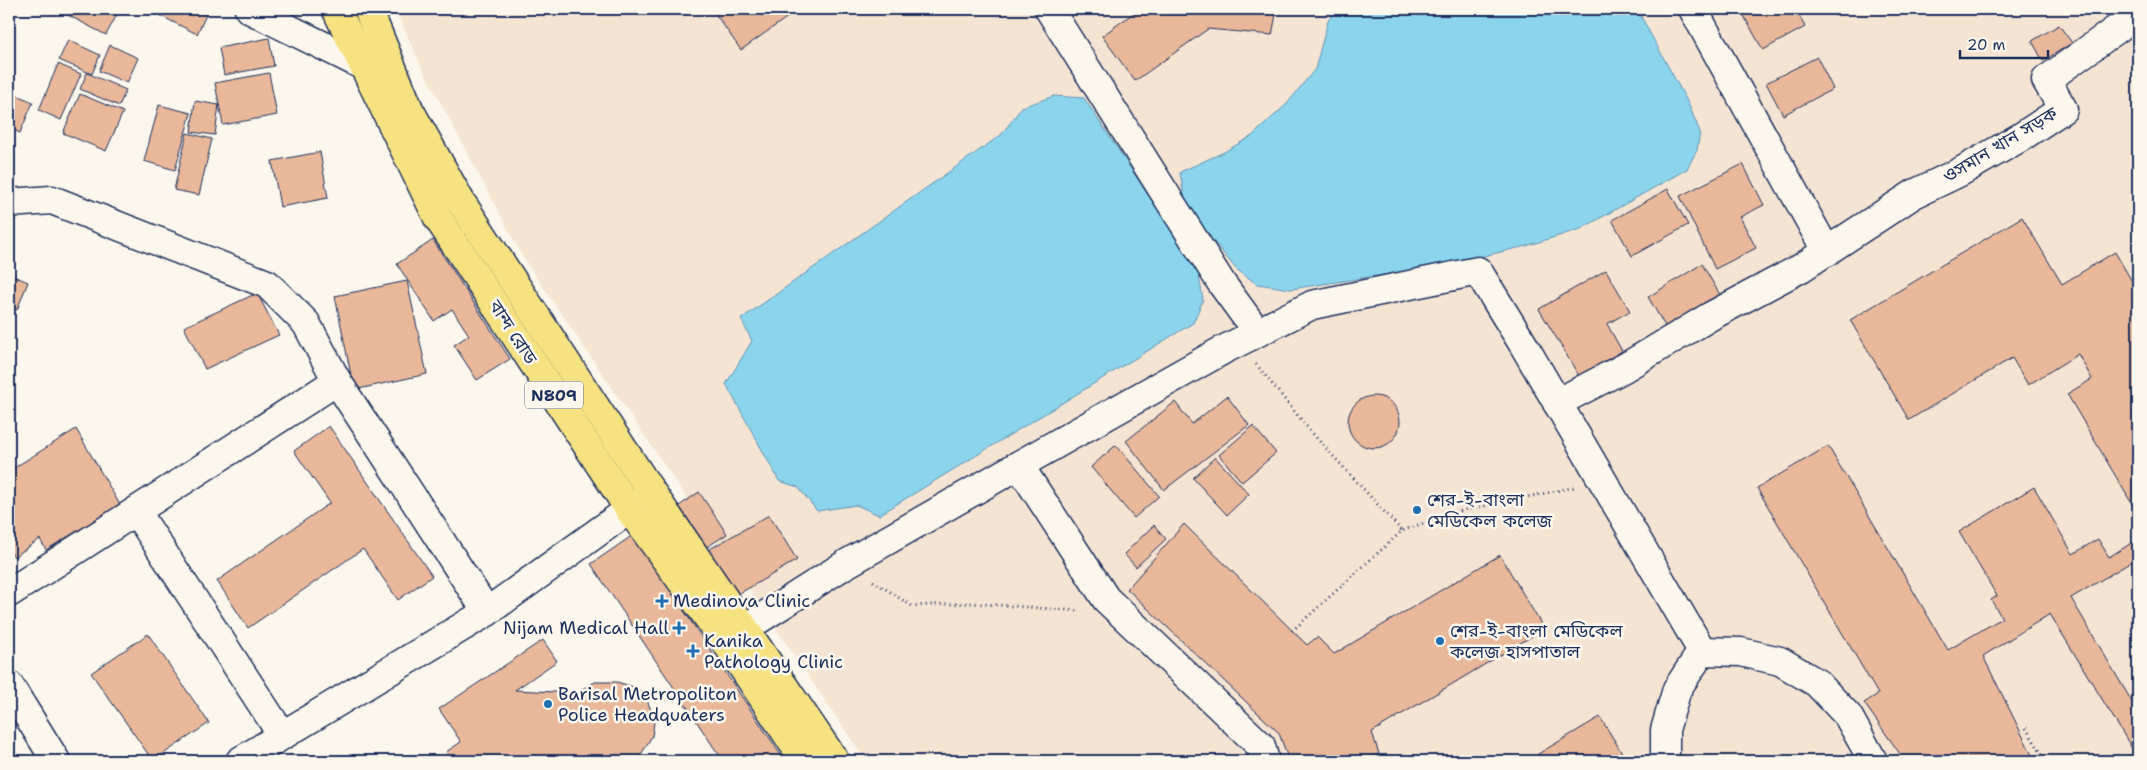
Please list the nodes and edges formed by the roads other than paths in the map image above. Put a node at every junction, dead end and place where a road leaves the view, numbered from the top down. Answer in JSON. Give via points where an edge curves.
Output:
{"nodes":[{"id":1,"x":249,"y":9,"type":"edge"},
{"id":2,"x":336,"y":9,"type":"edge"},
{"id":3,"x":368,"y":9,"type":"edge"},
{"id":4,"x":1049,"y":9,"type":"edge"},
{"id":5,"x":1693,"y":9,"type":"edge"},
{"id":6,"x":2138,"y":14,"type":"edge"},
{"id":7,"x":362,"y":66,"type":"junction"},
{"id":8,"x":9,"y":204,"type":"edge"},
{"id":9,"x":1826,"y":252,"type":"junction"},
{"id":10,"x":1243,"y":332,"type":"junction"},
{"id":11,"x":337,"y":381,"type":"junction"},
{"id":12,"x":1557,"y":404,"type":"junction"},
{"id":13,"x":1019,"y":465,"type":"junction"},
{"id":14,"x":652,"y":493,"type":"junction"},
{"id":15,"x":629,"y":509,"type":"junction"},
{"id":16,"x":136,"y":511,"type":"junction"},
{"id":17,"x":9,"y":593,"type":"edge"},
{"id":18,"x":487,"y":612,"type":"junction"},
{"id":19,"x":734,"y":634,"type":"junction"},
{"id":20,"x":1702,"y":651,"type":"junction"},
{"id":21,"x":9,"y":685,"type":"edge"},
{"id":22,"x":282,"y":736,"type":"junction"},
{"id":23,"x":56,"y":761,"type":"edge"},
{"id":24,"x":240,"y":761,"type":"edge"},
{"id":25,"x":805,"y":761,"type":"edge"},
{"id":26,"x":835,"y":761,"type":"edge"},
{"id":27,"x":1265,"y":761,"type":"edge"},
{"id":28,"x":1665,"y":761,"type":"edge"},
{"id":29,"x":1872,"y":761,"type":"edge"}],
"edges":[{"from":1,"to":7,"type":"street"},
{"from":2,"to":7,"type":"highway","name":"বান্দ রোড","number":"N809"},
{"from":3,"to":14,"type":"highway","name":"বান্দ রোড","number":"N809","via":[[409,109],[461,202]]},
{"from":4,"to":10,"type":"street","via":[[1222,284]]},
{"from":5,"to":9,"type":"street"},
{"from":6,"to":9,"type":"street","name":"ওসমান খান সড়ক","via":[[2046,80],[2063,109],[1960,172],[1914,194]]},
{"from":7,"to":15,"type":"highway","name":"বান্দ রোড","number":"N809","via":[[438,218]]},
{"from":8,"to":11,"type":"street","via":[[52,200],[267,284],[306,323]]},
{"from":9,"to":12,"type":"street"},
{"from":10,"to":12,"type":"street","via":[[1312,305],[1478,271]]},
{"from":10,"to":13,"type":"street"},
{"from":11,"to":16,"type":"street"},
{"from":11,"to":18,"type":"street"},
{"from":12,"to":20,"type":"street"},
{"from":13,"to":19,"type":"street","via":[[846,564]]},
{"from":13,"to":27,"type":"street","via":[[1106,599],[1261,746]]},
{"from":14,"to":15,"type":"street"},
{"from":14,"to":19,"type":"highway","name":"বান্দ রোড","number":"N809"},
{"from":15,"to":18,"type":"street"},
{"from":15,"to":19,"type":"highway","name":"বান্দ রোড","number":"N809"},
{"from":16,"to":17,"type":"street"},
{"from":16,"to":22,"type":"street"},
{"from":18,"to":22,"type":"street"},
{"from":19,"to":25,"type":"highway","name":"বান্দ রোড","number":"N809"},
{"from":19,"to":26,"type":"highway","name":"বান্দ রোড","number":"N809"},
{"from":20,"to":28,"type":"street","via":[[1677,689],[1665,730]]},
{"from":20,"to":29,"type":"street","via":[[1741,652],[1780,661],[1817,683],[1848,716]]},
{"from":21,"to":23,"type":"street"},
{"from":22,"to":24,"type":"street"}]}
